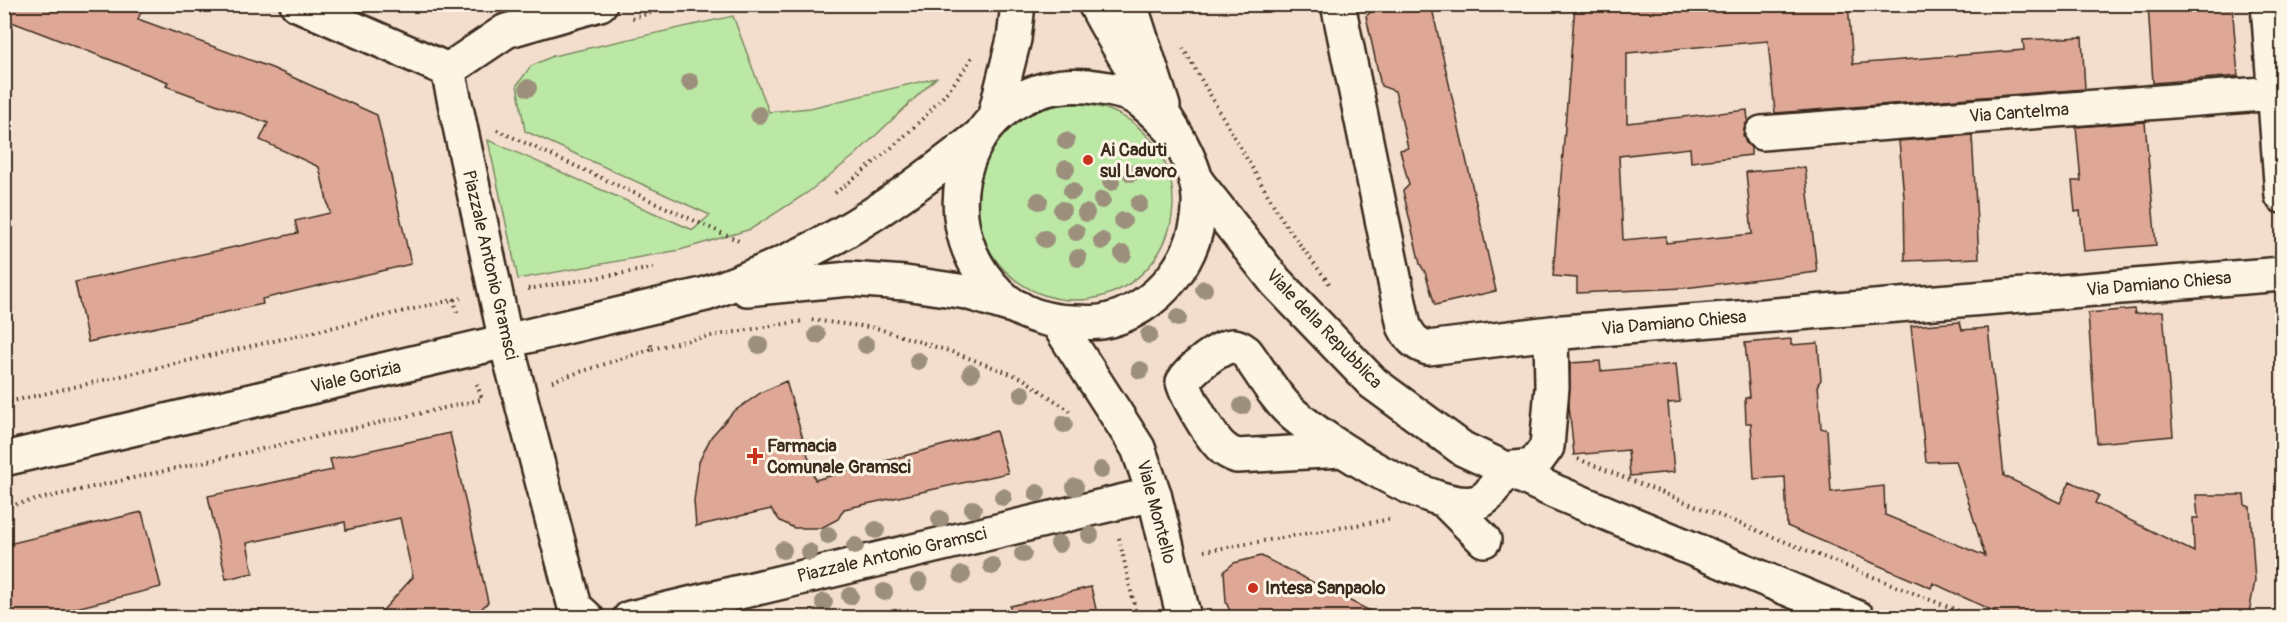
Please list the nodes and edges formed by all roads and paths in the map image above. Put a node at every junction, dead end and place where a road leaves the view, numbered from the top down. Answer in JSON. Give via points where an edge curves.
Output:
{"nodes":[{"id":1,"x":297,"y":4,"type":"edge"},
{"id":2,"x":600,"y":4,"type":"edge"},
{"id":3,"x":1018,"y":4,"type":"edge"},
{"id":4,"x":1095,"y":4,"type":"edge"},
{"id":5,"x":1130,"y":4,"type":"edge"},
{"id":6,"x":1338,"y":4,"type":"edge"},
{"id":7,"x":2268,"y":4,"type":"edge"},
{"id":8,"x":973,"y":55,"type":"dead end"},
{"id":9,"x":448,"y":70,"type":"junction"},
{"id":10,"x":2275,"y":93,"type":"junction"},
{"id":11,"x":488,"y":126,"type":"dead end"},
{"id":12,"x":987,"y":127,"type":"junction"},
{"id":13,"x":1170,"y":128,"type":"junction"},
{"id":14,"x":1762,"y":133,"type":"dead end"},
{"id":15,"x":1196,"y":181,"type":"junction"},
{"id":16,"x":2283,"y":196,"type":"edge"},
{"id":17,"x":827,"y":200,"type":"dead end"},
{"id":18,"x":750,"y":247,"type":"dead end"},
{"id":19,"x":657,"y":267,"type":"dead end"},
{"id":20,"x":2283,"y":274,"type":"edge"},
{"id":21,"x":524,"y":290,"type":"dead end"},
{"id":22,"x":706,"y":294,"type":"junction"},
{"id":23,"x":454,"y":299,"type":"dead end"},
{"id":24,"x":1019,"y":308,"type":"junction"},
{"id":25,"x":1057,"y":322,"type":"junction"},
{"id":26,"x":1551,"y":333,"type":"junction"},
{"id":27,"x":506,"y":342,"type":"junction"},
{"id":28,"x":652,"y":349,"type":"dead end"},
{"id":29,"x":482,"y":399,"type":"dead end"},
{"id":30,"x":4,"y":403,"type":"edge"},
{"id":31,"x":1078,"y":420,"type":"dead end"},
{"id":32,"x":1342,"y":450,"type":"junction"},
{"id":33,"x":4,"y":459,"type":"edge"},
{"id":34,"x":1504,"y":469,"type":"junction"},
{"id":35,"x":1155,"y":494,"type":"junction"},
{"id":36,"x":1444,"y":500,"type":"junction"},
{"id":37,"x":1112,"y":504,"type":"junction"},
{"id":38,"x":4,"y":507,"type":"edge"},
{"id":39,"x":1394,"y":518,"type":"dead end"},
{"id":40,"x":1484,"y":540,"type":"dead end"},
{"id":41,"x":1198,"y":552,"type":"dead end"},
{"id":42,"x":746,"y":604,"type":"edge"},
{"id":43,"x":578,"y":614,"type":"edge"},
{"id":44,"x":630,"y":618,"type":"edge"},
{"id":45,"x":1137,"y":618,"type":"edge"},
{"id":46,"x":1184,"y":618,"type":"edge"},
{"id":47,"x":1858,"y":618,"type":"edge"}],
"edges":[{"from":1,"to":9,"type":"street"},
{"from":2,"to":9,"type":"street","via":[[506,31]]},
{"from":3,"to":12,"type":"street","via":[[1014,39]]},
{"from":4,"to":13,"type":"street"},
{"from":5,"to":13,"type":"street"},
{"from":6,"to":26,"type":"street","name":"Via Damiano Chiesa","via":[[1409,337],[1428,348]]},
{"from":7,"to":10,"type":"street"},
{"from":8,"to":17,"type":"path","via":[[928,112]]},
{"from":9,"to":27,"type":"street","name":"Piazzale Antonio Gramsci"},
{"from":10,"to":14,"type":"street","name":"Via Cantelma"},
{"from":10,"to":16,"type":"street"},
{"from":11,"to":18,"type":"path"},
{"from":12,"to":13,"type":"street","via":[[1004,110],[1032,94],[1070,85],[1104,88],[1136,97]]},
{"from":12,"to":22,"type":"street","via":[[923,181],[837,236],[759,274]]},
{"from":12,"to":24,"type":"street","via":[[963,170],[959,218],[972,259],[999,295]]},
{"from":13,"to":15,"type":"street","via":[[1192,165]]},
{"from":15,"to":25,"type":"street","via":[[1198,213],[1191,245],[1178,272],[1160,293],[1133,311],[1100,322]]},
{"from":15,"to":34,"type":"street","name":"Viale della Repubblica","via":[[1276,282],[1373,383],[1463,449]]},
{"from":19,"to":21,"type":"path"},
{"from":20,"to":26,"type":"street","name":"Via Damiano Chiesa"},
{"from":22,"to":24,"type":"street","via":[[849,279],[966,292]]},
{"from":22,"to":27,"type":"street","name":"Viale Gorizia"},
{"from":23,"to":30,"type":"path"},
{"from":24,"to":25,"type":"street"},
{"from":25,"to":35,"type":"street","name":"Viale Montello","via":[[1138,448]]},
{"from":26,"to":34,"type":"street","via":[[1547,447],[1533,466]]},
{"from":27,"to":33,"type":"street","name":"Viale Gorizia"},
{"from":27,"to":43,"type":"street","name":"Piazzale Antonio Gramsci"},
{"from":28,"to":31,"type":"path","via":[[812,320],[876,328],[1022,378]]},
{"from":29,"to":38,"type":"path"},
{"from":32,"to":32,"type":"street","via":[[1293,414],[1246,352],[1236,346],[1224,347],[1188,373],[1183,382],[1216,440],[1236,456]]},
{"from":32,"to":36,"type":"street","via":[[1404,484]]},
{"from":34,"to":36,"type":"street","via":[[1480,501]]},
{"from":34,"to":47,"type":"street","name":"Viale della Repubblica"},
{"from":35,"to":37,"type":"street","name":"Piazzale Antonio Gramsci"},
{"from":35,"to":46,"type":"street","name":"Viale Montello"},
{"from":36,"to":40,"type":"street"},
{"from":37,"to":42,"type":"street","name":"Piazzale Antonio Gramsci"},
{"from":37,"to":45,"type":"path"},
{"from":39,"to":41,"type":"path"},
{"from":42,"to":44,"type":"street","name":"Piazzale Antonio Gramsci"}]}
